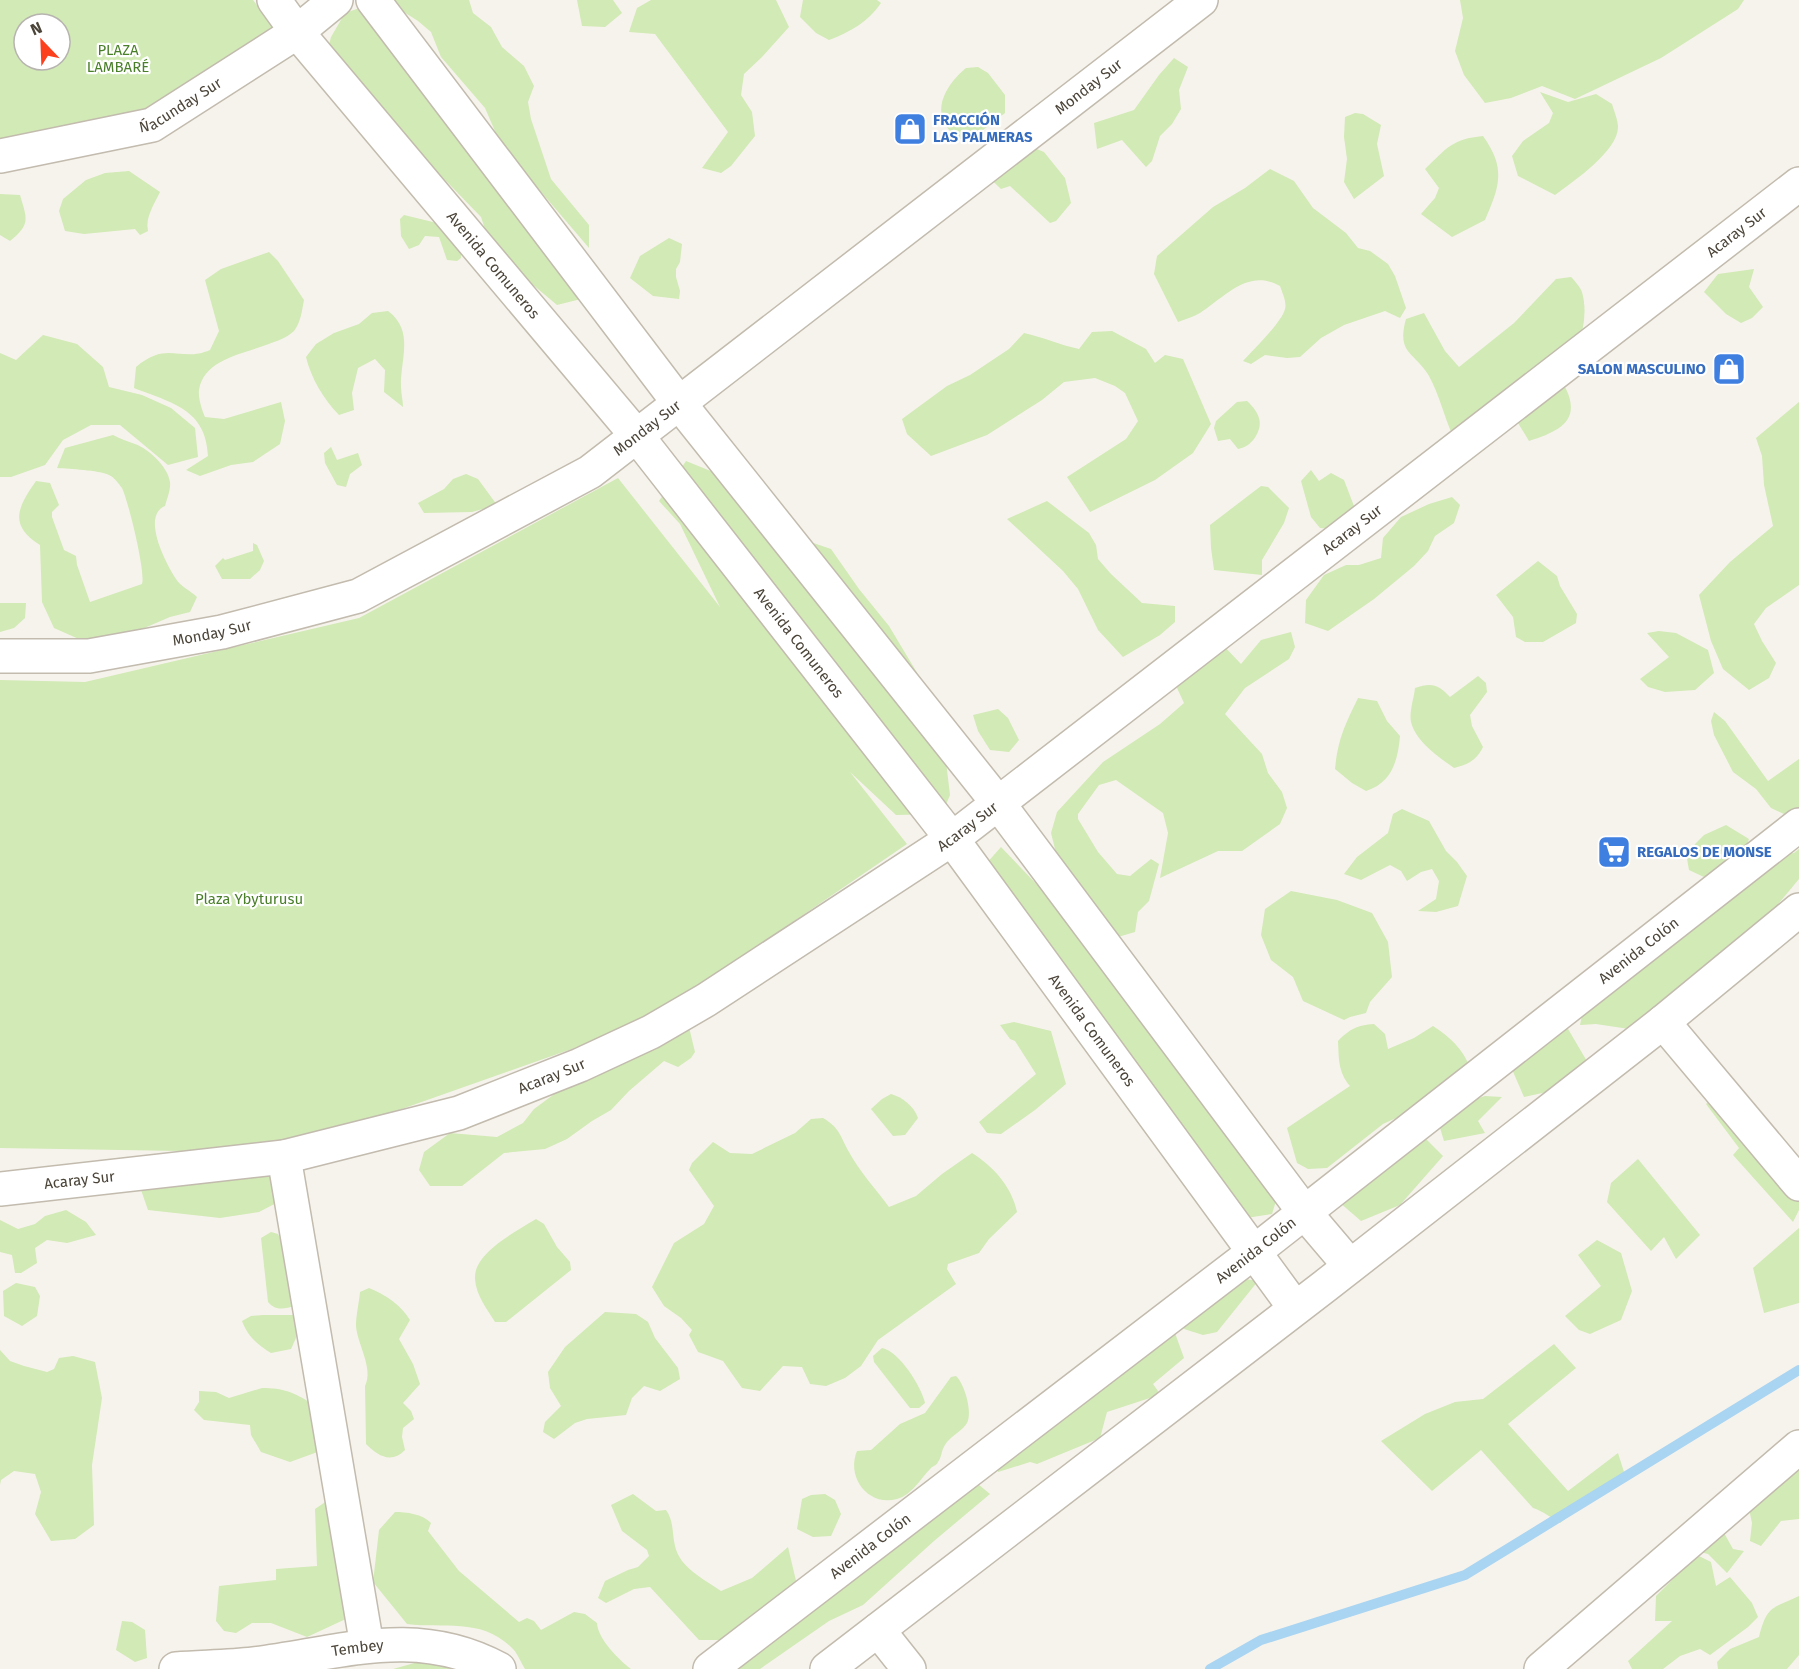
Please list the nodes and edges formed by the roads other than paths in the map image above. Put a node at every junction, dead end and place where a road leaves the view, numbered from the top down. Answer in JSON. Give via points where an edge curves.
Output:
{"nodes":[{"id":1,"x":274,"y":0,"type":"edge"},
{"id":2,"x":336,"y":0,"type":"edge"},
{"id":3,"x":373,"y":0,"type":"edge"},
{"id":4,"x":1201,"y":0,"type":"edge"},
{"id":5,"x":297,"y":32,"type":"junction"},
{"id":6,"x":0,"y":156,"type":"edge"},
{"id":7,"x":1799,"y":184,"type":"edge"},
{"id":8,"x":679,"y":403,"type":"junction"},
{"id":9,"x":637,"y":436,"type":"junction"},
{"id":10,"x":0,"y":656,"type":"edge"},
{"id":11,"x":998,"y":803,"type":"junction"},
{"id":12,"x":1799,"y":825,"type":"edge"},
{"id":13,"x":952,"y":839,"type":"junction"},
{"id":14,"x":1799,"y":910,"type":"edge"},
{"id":15,"x":1663,"y":1022,"type":"junction"},
{"id":16,"x":284,"y":1157,"type":"junction"},
{"id":17,"x":1799,"y":1184,"type":"edge"},
{"id":18,"x":0,"y":1189,"type":"edge"},
{"id":19,"x":1305,"y":1212,"type":"junction"},
{"id":20,"x":1254,"y":1252,"type":"junction"},
{"id":21,"x":1350,"y":1266,"type":"junction"},
{"id":22,"x":1295,"y":1308,"type":"junction"},
{"id":23,"x":1799,"y":1447,"type":"edge"},
{"id":24,"x":878,"y":1630,"type":"junction"},
{"id":25,"x":367,"y":1646,"type":"junction"},
{"id":26,"x":176,"y":1669,"type":"edge"},
{"id":27,"x":499,"y":1669,"type":"edge"},
{"id":28,"x":710,"y":1669,"type":"edge"},
{"id":29,"x":827,"y":1669,"type":"edge"},
{"id":30,"x":909,"y":1669,"type":"edge"},
{"id":31,"x":1541,"y":1669,"type":"edge"}],
"edges":[{"from":1,"to":5,"type":"street","name":"Avenida Comuneros"},
{"from":2,"to":5,"type":"street","name":"Ńacunday Sur"},
{"from":3,"to":8,"type":"street"},
{"from":4,"to":8,"type":"street","name":"Monday Sur"},
{"from":5,"to":6,"type":"street","name":"Ńacunday Sur","via":[[152,125]]},
{"from":5,"to":9,"type":"street","name":"Avenida Comuneros"},
{"from":7,"to":11,"type":"street","name":"Acaray Sur"},
{"from":8,"to":9,"type":"street","name":"Monday Sur"},
{"from":8,"to":11,"type":"street"},
{"from":9,"to":10,"type":"street","name":"Monday Sur","via":[[590,472],[357,596],[222,632],[89,656]]},
{"from":9,"to":13,"type":"street","name":"Avenida Comuneros"},
{"from":11,"to":13,"type":"street","name":"Acaray Sur"},
{"from":11,"to":19,"type":"street"},
{"from":12,"to":19,"type":"street","name":"Avenida Colón"},
{"from":13,"to":16,"type":"street","name":"Acaray Sur","via":[[651,1032],[459,1113]]},
{"from":13,"to":20,"type":"street","name":"Avenida Comuneros"},
{"from":14,"to":15,"type":"street"},
{"from":15,"to":17,"type":"street"},
{"from":15,"to":21,"type":"street"},
{"from":16,"to":18,"type":"street","name":"Acaray Sur"},
{"from":16,"to":25,"type":"street"},
{"from":19,"to":20,"type":"street","name":"Avenida Colón"},
{"from":19,"to":21,"type":"street"},
{"from":20,"to":22,"type":"street","name":"Avenida Comuneros"},
{"from":20,"to":28,"type":"street","name":"Avenida Colón"},
{"from":21,"to":22,"type":"street"},
{"from":22,"to":24,"type":"street"},
{"from":23,"to":31,"type":"street"},
{"from":24,"to":29,"type":"street"},
{"from":24,"to":30,"type":"street"},
{"from":25,"to":26,"type":"street","name":"Tembey","via":[[252,1664]]},
{"from":25,"to":27,"type":"street","name":"Tembey","via":[[428,1645],[453,1649]]}]}
